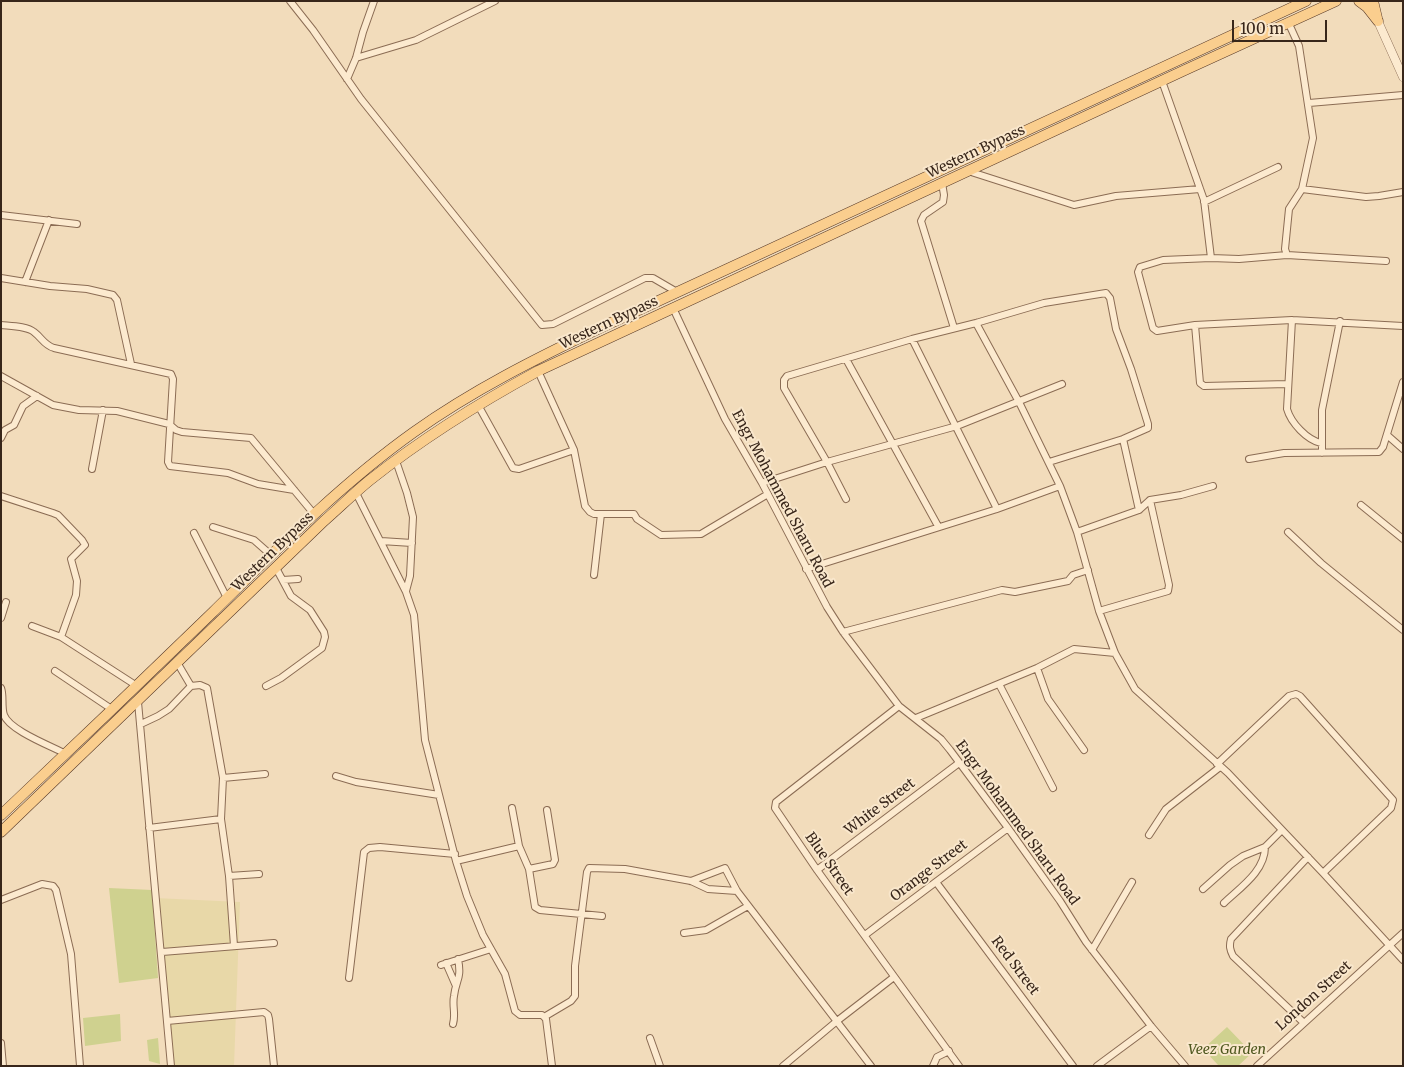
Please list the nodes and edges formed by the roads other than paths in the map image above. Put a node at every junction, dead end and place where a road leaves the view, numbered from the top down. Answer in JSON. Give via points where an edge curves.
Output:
{"nodes":[{"id":1,"x":290,"y":1,"type":"edge"},
{"id":2,"x":374,"y":1,"type":"edge"},
{"id":3,"x":495,"y":1,"type":"edge"},
{"id":4,"x":1306,"y":1,"type":"edge"},
{"id":5,"x":1336,"y":1,"type":"edge"},
{"id":6,"x":1359,"y":1,"type":"edge"},
{"id":7,"x":1370,"y":1,"type":"edge"},
{"id":8,"x":1373,"y":1,"type":"edge"},
{"id":9,"x":1378,"y":21,"type":"junction"},
{"id":10,"x":1289,"y":24,"type":"junction"},
{"id":11,"x":356,"y":58,"type":"junction"},
{"id":12,"x":1403,"y":77,"type":"edge"},
{"id":13,"x":347,"y":79,"type":"junction"},
{"id":14,"x":1162,"y":80,"type":"junction"},
{"id":15,"x":1403,"y":95,"type":"edge"},
{"id":16,"x":1309,"y":103,"type":"junction"},
{"id":17,"x":1278,"y":167,"type":"dead end"},
{"id":18,"x":968,"y":171,"type":"junction"},
{"id":19,"x":942,"y":183,"type":"junction"},
{"id":20,"x":1302,"y":189,"type":"junction"},
{"id":21,"x":1200,"y":190,"type":"junction"},
{"id":22,"x":1403,"y":192,"type":"edge"},
{"id":23,"x":1204,"y":202,"type":"junction"},
{"id":24,"x":1,"y":215,"type":"edge"},
{"id":25,"x":49,"y":220,"type":"junction"},
{"id":26,"x":77,"y":224,"type":"dead end"},
{"id":27,"x":1287,"y":255,"type":"junction"},
{"id":28,"x":1211,"y":258,"type":"junction"},
{"id":29,"x":1386,"y":261,"type":"dead end"},
{"id":30,"x":1,"y":278,"type":"edge"},
{"id":31,"x":25,"y":282,"type":"junction"},
{"id":32,"x":677,"y":292,"type":"junction"},
{"id":33,"x":673,"y":308,"type":"junction"},
{"id":34,"x":1292,"y":320,"type":"junction"},
{"id":35,"x":1340,"y":321,"type":"junction"},
{"id":36,"x":976,"y":323,"type":"junction"},
{"id":37,"x":1,"y":325,"type":"edge"},
{"id":38,"x":1195,"y":325,"type":"junction"},
{"id":39,"x":1403,"y":326,"type":"edge"},
{"id":40,"x":954,"y":328,"type":"junction"},
{"id":41,"x":912,"y":339,"type":"junction"},
{"id":42,"x":846,"y":359,"type":"junction"},
{"id":43,"x":131,"y":364,"type":"junction"},
{"id":44,"x":538,"y":371,"type":"junction"},
{"id":45,"x":1,"y":376,"type":"edge"},
{"id":46,"x":1403,"y":382,"type":"edge"},
{"id":47,"x":1062,"y":384,"type":"dead end"},
{"id":48,"x":1288,"y":384,"type":"junction"},
{"id":49,"x":37,"y":396,"type":"junction"},
{"id":50,"x":1019,"y":402,"type":"junction"},
{"id":51,"x":478,"y":405,"type":"junction"},
{"id":52,"x":103,"y":410,"type":"junction"},
{"id":53,"x":170,"y":424,"type":"junction"},
{"id":54,"x":957,"y":426,"type":"junction"},
{"id":55,"x":1386,"y":435,"type":"junction"},
{"id":56,"x":1,"y":438,"type":"edge"},
{"id":57,"x":1123,"y":439,"type":"junction"},
{"id":58,"x":1321,"y":443,"type":"junction"},
{"id":59,"x":894,"y":444,"type":"junction"},
{"id":60,"x":1403,"y":448,"type":"edge"},
{"id":61,"x":574,"y":450,"type":"junction"},
{"id":62,"x":1322,"y":453,"type":"junction"},
{"id":63,"x":1249,"y":459,"type":"dead end"},
{"id":64,"x":396,"y":461,"type":"junction"},
{"id":65,"x":827,"y":462,"type":"junction"},
{"id":66,"x":1049,"y":462,"type":"junction"},
{"id":67,"x":92,"y":469,"type":"dead end"},
{"id":68,"x":762,"y":483,"type":"junction"},
{"id":69,"x":1060,"y":486,"type":"junction"},
{"id":70,"x":1213,"y":486,"type":"dead end"},
{"id":71,"x":294,"y":490,"type":"junction"},
{"id":72,"x":356,"y":493,"type":"junction"},
{"id":73,"x":768,"y":494,"type":"junction"},
{"id":74,"x":1,"y":496,"type":"edge"},
{"id":75,"x":846,"y":499,"type":"dead end"},
{"id":76,"x":1150,"y":500,"type":"junction"},
{"id":77,"x":1361,"y":505,"type":"dead end"},
{"id":78,"x":997,"y":509,"type":"junction"},
{"id":79,"x":1139,"y":510,"type":"junction"},
{"id":80,"x":314,"y":514,"type":"junction"},
{"id":81,"x":601,"y":514,"type":"junction"},
{"id":82,"x":938,"y":526,"type":"junction"},
{"id":83,"x":213,"y":527,"type":"dead end"},
{"id":84,"x":1077,"y":532,"type":"junction"},
{"id":85,"x":1288,"y":532,"type":"dead end"},
{"id":86,"x":194,"y":533,"type":"dead end"},
{"id":87,"x":1403,"y":539,"type":"edge"},
{"id":88,"x":381,"y":541,"type":"junction"},
{"id":89,"x":412,"y":543,"type":"junction"},
{"id":90,"x":271,"y":555,"type":"junction"},
{"id":91,"x":276,"y":568,"type":"junction"},
{"id":92,"x":806,"y":568,"type":"junction"},
{"id":93,"x":1088,"y":570,"type":"junction"},
{"id":94,"x":594,"y":575,"type":"dead end"},
{"id":95,"x":298,"y":578,"type":"dead end"},
{"id":96,"x":283,"y":580,"type":"junction"},
{"id":97,"x":406,"y":592,"type":"junction"},
{"id":98,"x":227,"y":598,"type":"junction"},
{"id":99,"x":6,"y":602,"type":"dead end"},
{"id":100,"x":215,"y":610,"type":"junction"},
{"id":101,"x":1099,"y":611,"type":"junction"},
{"id":102,"x":1,"y":618,"type":"edge"},
{"id":103,"x":223,"y":618,"type":"junction"},
{"id":104,"x":32,"y":626,"type":"dead end"},
{"id":105,"x":1403,"y":630,"type":"edge"},
{"id":106,"x":843,"y":632,"type":"junction"},
{"id":107,"x":61,"y":637,"type":"junction"},
{"id":108,"x":1115,"y":653,"type":"junction"},
{"id":109,"x":178,"y":664,"type":"junction"},
{"id":110,"x":1037,"y":668,"type":"junction"},
{"id":111,"x":55,"y":671,"type":"dead end"},
{"id":112,"x":999,"y":684,"type":"junction"},
{"id":113,"x":137,"y":686,"type":"junction"},
{"id":114,"x":191,"y":686,"type":"junction"},
{"id":115,"x":266,"y":686,"type":"dead end"},
{"id":116,"x":1,"y":688,"type":"edge"},
{"id":117,"x":138,"y":702,"type":"junction"},
{"id":118,"x":899,"y":706,"type":"junction"},
{"id":119,"x":113,"y":710,"type":"junction"},
{"id":120,"x":916,"y":718,"type":"junction"},
{"id":121,"x":141,"y":724,"type":"junction"},
{"id":122,"x":1084,"y":750,"type":"dead end"},
{"id":123,"x":66,"y":754,"type":"junction"},
{"id":124,"x":959,"y":763,"type":"junction"},
{"id":125,"x":1219,"y":765,"type":"junction"},
{"id":126,"x":265,"y":774,"type":"dead end"},
{"id":127,"x":336,"y":776,"type":"dead end"},
{"id":128,"x":223,"y":778,"type":"junction"},
{"id":129,"x":1053,"y":788,"type":"dead end"},
{"id":130,"x":439,"y":795,"type":"junction"},
{"id":131,"x":512,"y":808,"type":"dead end"},
{"id":132,"x":547,"y":810,"type":"dead end"},
{"id":133,"x":1,"y":816,"type":"edge"},
{"id":134,"x":222,"y":819,"type":"junction"},
{"id":135,"x":148,"y":828,"type":"junction"},
{"id":136,"x":1008,"y":828,"type":"junction"},
{"id":137,"x":1282,"y":830,"type":"junction"},
{"id":138,"x":1,"y":832,"type":"edge"},
{"id":139,"x":1149,"y":835,"type":"dead end"},
{"id":140,"x":519,"y":846,"type":"junction"},
{"id":141,"x":1265,"y":847,"type":"junction"},
{"id":142,"x":456,"y":857,"type":"junction"},
{"id":143,"x":1308,"y":857,"type":"junction"},
{"id":144,"x":529,"y":869,"type":"junction"},
{"id":145,"x":817,"y":870,"type":"junction"},
{"id":146,"x":1323,"y":873,"type":"junction"},
{"id":147,"x":259,"y":874,"type":"dead end"},
{"id":148,"x":229,"y":876,"type":"junction"},
{"id":149,"x":690,"y":881,"type":"junction"},
{"id":150,"x":936,"y":882,"type":"junction"},
{"id":151,"x":1132,"y":882,"type":"dead end"},
{"id":152,"x":1202,"y":889,"type":"dead end"},
{"id":153,"x":737,"y":891,"type":"junction"},
{"id":154,"x":1,"y":900,"type":"edge"},
{"id":155,"x":1224,"y":903,"type":"dead end"},
{"id":156,"x":748,"y":906,"type":"junction"},
{"id":157,"x":582,"y":914,"type":"junction"},
{"id":158,"x":602,"y":916,"type":"dead end"},
{"id":159,"x":684,"y":933,"type":"dead end"},
{"id":160,"x":1403,"y":933,"type":"edge"},
{"id":161,"x":866,"y":935,"type":"junction"},
{"id":162,"x":274,"y":942,"type":"dead end"},
{"id":163,"x":234,"y":946,"type":"junction"},
{"id":164,"x":1389,"y":946,"type":"junction"},
{"id":165,"x":491,"y":949,"type":"junction"},
{"id":166,"x":1092,"y":950,"type":"junction"},
{"id":167,"x":162,"y":952,"type":"junction"},
{"id":168,"x":458,"y":959,"type":"junction"},
{"id":169,"x":1403,"y":960,"type":"edge"},
{"id":170,"x":894,"y":977,"type":"junction"},
{"id":171,"x":348,"y":978,"type":"dead end"},
{"id":172,"x":456,"y":986,"type":"junction"},
{"id":173,"x":544,"y":1017,"type":"junction"},
{"id":174,"x":167,"y":1021,"type":"junction"},
{"id":175,"x":837,"y":1021,"type":"junction"},
{"id":176,"x":1304,"y":1023,"type":"junction"},
{"id":177,"x":453,"y":1024,"type":"dead end"},
{"id":178,"x":1151,"y":1026,"type":"junction"},
{"id":179,"x":650,"y":1038,"type":"dead end"},
{"id":180,"x":1,"y":1043,"type":"edge"},
{"id":181,"x":949,"y":1052,"type":"junction"},
{"id":182,"x":3,"y":1066,"type":"edge"},
{"id":183,"x":80,"y":1066,"type":"edge"},
{"id":184,"x":171,"y":1066,"type":"edge"},
{"id":185,"x":274,"y":1066,"type":"edge"},
{"id":186,"x":552,"y":1066,"type":"edge"},
{"id":187,"x":660,"y":1066,"type":"edge"},
{"id":188,"x":783,"y":1066,"type":"edge"},
{"id":189,"x":871,"y":1066,"type":"edge"},
{"id":190,"x":933,"y":1066,"type":"edge"},
{"id":191,"x":960,"y":1066,"type":"edge"},
{"id":192,"x":1073,"y":1066,"type":"edge"},
{"id":193,"x":1098,"y":1066,"type":"edge"},
{"id":194,"x":1184,"y":1066,"type":"edge"},
{"id":195,"x":1257,"y":1066,"type":"edge"}],
"edges":[{"from":1,"to":13,"type":"street"},
{"from":2,"to":11,"type":"street"},
{"from":3,"to":11,"type":"street","via":[[416,40]]},
{"from":4,"to":32,"type":"main road","name":"Western Bypass"},
{"from":5,"to":10,"type":"main road","name":"Western Bypass"},
{"from":6,"to":9,"type":"main road"},
{"from":7,"to":9,"type":"street"},
{"from":8,"to":9,"type":"main road"},
{"from":9,"to":12,"type":"street"},
{"from":10,"to":14,"type":"main road","name":"Western Bypass"},
{"from":10,"to":16,"type":"street","via":[[1298,42]]},
{"from":11,"to":13,"type":"street"},
{"from":13,"to":32,"type":"street","via":[[378,122],[542,324],[553,324],[645,278],[653,278]]},
{"from":14,"to":18,"type":"main road","name":"Western Bypass"},
{"from":14,"to":21,"type":"street"},
{"from":15,"to":16,"type":"street"},
{"from":16,"to":20,"type":"street","via":[[1313,142]]},
{"from":17,"to":23,"type":"street"},
{"from":18,"to":19,"type":"main road","name":"Western Bypass"},
{"from":18,"to":21,"type":"street","via":[[1074,205],[1116,196]]},
{"from":19,"to":33,"type":"main road","name":"Western Bypass"},
{"from":19,"to":40,"type":"street","via":[[943,202],[924,215],[921,221]]},
{"from":20,"to":22,"type":"street","via":[[1366,197]]},
{"from":20,"to":27,"type":"street","via":[[1289,209]]},
{"from":21,"to":23,"type":"street"},
{"from":23,"to":28,"type":"street"},
{"from":24,"to":25,"type":"street"},
{"from":25,"to":26,"type":"street"},
{"from":25,"to":31,"type":"street"},
{"from":27,"to":28,"type":"street"},
{"from":27,"to":29,"type":"street"},
{"from":28,"to":38,"type":"street","via":[[1163,260],[1138,269],[1155,330]]},
{"from":30,"to":31,"type":"street"},
{"from":31,"to":43,"type":"street","via":[[113,295],[117,300]]},
{"from":32,"to":80,"type":"main road","name":"Western Bypass","via":[[527,363],[456,403],[390,450]]},
{"from":33,"to":44,"type":"main road","name":"Western Bypass"},
{"from":33,"to":68,"type":"street","name":"Engr Mohammed Sharu Road","via":[[725,419]]},
{"from":34,"to":35,"type":"street"},
{"from":34,"to":38,"type":"street"},
{"from":34,"to":48,"type":"street"},
{"from":35,"to":39,"type":"street"},
{"from":35,"to":58,"type":"street","via":[[1322,410]]},
{"from":36,"to":40,"type":"street"},
{"from":36,"to":50,"type":"street"},
{"from":36,"to":57,"type":"street","via":[[1044,303],[1102,292],[1108,294],[1116,329],[1148,424],[1147,430]]},
{"from":37,"to":43,"type":"street","via":[[29,329],[54,348]]},
{"from":38,"to":48,"type":"street","via":[[1200,383],[1204,386]]},
{"from":40,"to":41,"type":"street"},
{"from":41,"to":42,"type":"street"},
{"from":41,"to":54,"type":"street"},
{"from":42,"to":59,"type":"street"},
{"from":42,"to":65,"type":"street","via":[[787,376],[783,384]]},
{"from":43,"to":53,"type":"street","via":[[172,376]]},
{"from":44,"to":51,"type":"main road","name":"Western Bypass"},
{"from":44,"to":61,"type":"street"},
{"from":45,"to":49,"type":"street"},
{"from":46,"to":55,"type":"street"},
{"from":47,"to":50,"type":"street"},
{"from":48,"to":58,"type":"street","via":[[1287,409],[1290,416],[1312,440]]},
{"from":49,"to":52,"type":"street","via":[[67,409]]},
{"from":49,"to":56,"type":"street","via":[[23,406],[14,425],[5,430]]},
{"from":50,"to":54,"type":"street"},
{"from":50,"to":66,"type":"street"},
{"from":51,"to":61,"type":"street","via":[[513,468],[519,469]]},
{"from":51,"to":64,"type":"main road","name":"Western Bypass"},
{"from":52,"to":53,"type":"street"},
{"from":52,"to":67,"type":"street"},
{"from":53,"to":71,"type":"street","via":[[182,432],[251,438]]},
{"from":53,"to":71,"type":"street","via":[[170,466],[228,473],[258,484]]},
{"from":54,"to":59,"type":"street"},
{"from":54,"to":78,"type":"street"},
{"from":55,"to":60,"type":"street"},
{"from":55,"to":62,"type":"street","via":[[1379,452]]},
{"from":57,"to":66,"type":"street"},
{"from":57,"to":79,"type":"street"},
{"from":58,"to":62,"type":"street"},
{"from":59,"to":65,"type":"street"},
{"from":59,"to":82,"type":"street"},
{"from":61,"to":81,"type":"street","via":[[585,506],[590,512]]},
{"from":62,"to":63,"type":"street","via":[[1284,453]]},
{"from":64,"to":72,"type":"main road","name":"Western Bypass"},
{"from":64,"to":89,"type":"street","via":[[413,518]]},
{"from":65,"to":68,"type":"street"},
{"from":65,"to":75,"type":"street"},
{"from":66,"to":69,"type":"street"},
{"from":68,"to":73,"type":"street","name":"Engr Mohammed Sharu Road"},
{"from":69,"to":78,"type":"street"},
{"from":69,"to":84,"type":"street"},
{"from":70,"to":76,"type":"street"},
{"from":71,"to":80,"type":"street"},
{"from":72,"to":88,"type":"street"},
{"from":72,"to":91,"type":"main road","name":"Western Bypass"},
{"from":73,"to":81,"type":"street","via":[[701,534],[661,535],[634,514]]},
{"from":73,"to":92,"type":"street","name":"Engr Mohammed Sharu Road"},
{"from":74,"to":107,"type":"street","via":[[58,515],[82,540],[84,545],[71,559],[77,581],[76,595]]},
{"from":76,"to":79,"type":"street"},
{"from":76,"to":101,"type":"street","via":[[1168,590]]},
{"from":77,"to":87,"type":"street"},
{"from":78,"to":82,"type":"street"},
{"from":79,"to":84,"type":"street"},
{"from":80,"to":90,"type":"main road","name":"Western Bypass"},
{"from":81,"to":94,"type":"street"},
{"from":82,"to":92,"type":"street"},
{"from":83,"to":90,"type":"street","via":[[254,540]]},
{"from":84,"to":93,"type":"street"},
{"from":85,"to":105,"type":"street"},
{"from":86,"to":98,"type":"street"},
{"from":88,"to":89,"type":"street"},
{"from":88,"to":97,"type":"street"},
{"from":89,"to":97,"type":"street"},
{"from":90,"to":98,"type":"main road","name":"Western Bypass"},
{"from":91,"to":96,"type":"street"},
{"from":91,"to":103,"type":"main road","name":"Western Bypass"},
{"from":92,"to":106,"type":"street","name":"Engr Mohammed Sharu Road"},
{"from":93,"to":101,"type":"street"},
{"from":93,"to":106,"type":"street","via":[[1073,575],[1068,581],[1015,592],[1002,590]]},
{"from":95,"to":96,"type":"street"},
{"from":96,"to":115,"type":"street","via":[[291,596],[310,610],[324,632],[324,642],[322,648]]},
{"from":97,"to":130,"type":"street","via":[[414,618],[425,740]]},
{"from":98,"to":100,"type":"main road","name":"Western Bypass"},
{"from":99,"to":102,"type":"street"},
{"from":100,"to":103,"type":"main road"},
{"from":100,"to":113,"type":"main road","name":"Western Bypass"},
{"from":101,"to":108,"type":"street"},
{"from":103,"to":109,"type":"main road","name":"Western Bypass"},
{"from":104,"to":107,"type":"street"},
{"from":106,"to":118,"type":"street","name":"Engr Mohammed Sharu Road"},
{"from":107,"to":113,"type":"street"},
{"from":108,"to":110,"type":"street","via":[[1074,649]]},
{"from":108,"to":125,"type":"street","via":[[1140,694]]},
{"from":109,"to":114,"type":"street"},
{"from":109,"to":117,"type":"main road","name":"Western Bypass"},
{"from":110,"to":112,"type":"street"},
{"from":110,"to":122,"type":"street","via":[[1048,699]]},
{"from":111,"to":119,"type":"street"},
{"from":112,"to":120,"type":"street"},
{"from":112,"to":129,"type":"street"},
{"from":113,"to":119,"type":"main road","name":"Western Bypass"},
{"from":114,"to":121,"type":"street","via":[[169,709]]},
{"from":114,"to":128,"type":"street","via":[[200,684],[209,690]]},
{"from":116,"to":123,"type":"street","via":[[3,714],[8,721],[17,729]]},
{"from":117,"to":121,"type":"street"},
{"from":117,"to":138,"type":"main road","name":"Western Bypass"},
{"from":118,"to":120,"type":"street","name":"Engr Mohammed Sharu Road"},
{"from":118,"to":145,"type":"street","name":"Blue Street","via":[[776,802],[776,810]]},
{"from":119,"to":123,"type":"main road","name":"Western Bypass"},
{"from":120,"to":124,"type":"street","name":"Engr Mohammed Sharu Road","via":[[941,739]]},
{"from":121,"to":135,"type":"street"},
{"from":123,"to":133,"type":"main road","name":"Western Bypass"},
{"from":124,"to":136,"type":"street","name":"Engr Mohammed Sharu Road"},
{"from":124,"to":145,"type":"street","name":"White Street"},
{"from":125,"to":137,"type":"street"},
{"from":125,"to":139,"type":"street","via":[[1166,809]]},
{"from":125,"to":146,"type":"street","via":[[1289,696],[1300,696],[1393,800],[1392,808]]},
{"from":126,"to":128,"type":"street"},
{"from":127,"to":130,"type":"street"},
{"from":128,"to":134,"type":"street"},
{"from":130,"to":142,"type":"street"},
{"from":131,"to":140,"type":"street"},
{"from":132,"to":144,"type":"street","via":[[555,860],[553,864]]},
{"from":134,"to":135,"type":"street"},
{"from":134,"to":148,"type":"street"},
{"from":135,"to":167,"type":"street"},
{"from":136,"to":150,"type":"street","name":"Orange Street"},
{"from":136,"to":166,"type":"street","name":"Engr Mohammed Sharu Road"},
{"from":137,"to":141,"type":"street"},
{"from":137,"to":143,"type":"street"},
{"from":140,"to":142,"type":"street"},
{"from":140,"to":144,"type":"street"},
{"from":141,"to":152,"type":"street","via":[[1243,856]]},
{"from":141,"to":155,"type":"street","via":[[1262,864]]},
{"from":142,"to":165,"type":"street","via":[[470,904]]},
{"from":142,"to":171,"type":"street","via":[[380,847],[364,852]]},
{"from":143,"to":146,"type":"street"},
{"from":143,"to":176,"type":"street","via":[[1231,939],[1230,944],[1233,956]]},
{"from":144,"to":157,"type":"street","via":[[537,909]]},
{"from":145,"to":161,"type":"street","name":"Blue Street"},
{"from":146,"to":164,"type":"street"},
{"from":147,"to":148,"type":"street"},
{"from":148,"to":163,"type":"street"},
{"from":149,"to":153,"type":"street","via":[[708,889]]},
{"from":149,"to":153,"type":"street","via":[[725,868]]},
{"from":149,"to":157,"type":"street","via":[[625,869],[592,867],[586,872]]},
{"from":150,"to":161,"type":"street","name":"Orange Street"},
{"from":150,"to":192,"type":"street","name":"Red Street"},
{"from":151,"to":166,"type":"street"},
{"from":153,"to":156,"type":"street"},
{"from":154,"to":183,"type":"street","via":[[42,884],[56,890],[71,954]]},
{"from":156,"to":159,"type":"street","via":[[706,930]]},
{"from":156,"to":175,"type":"street"},
{"from":157,"to":158,"type":"street"},
{"from":157,"to":173,"type":"street","via":[[575,996]]},
{"from":160,"to":164,"type":"street","name":"London Street"},
{"from":161,"to":170,"type":"street","name":"Blue Street"},
{"from":162,"to":163,"type":"street"},
{"from":163,"to":167,"type":"street"},
{"from":164,"to":169,"type":"street"},
{"from":164,"to":176,"type":"street","name":"London Street"},
{"from":165,"to":168,"type":"street"},
{"from":165,"to":173,"type":"street","via":[[505,974],[517,1014]]},
{"from":166,"to":178,"type":"street","name":"Engr Mohammed Sharu Road"},
{"from":167,"to":174,"type":"street"},
{"from":168,"to":172,"type":"street","via":[[460,974]]},
{"from":168,"to":172,"type":"street","via":[[444,964]]},
{"from":170,"to":175,"type":"street"},
{"from":170,"to":181,"type":"street","name":"Blue Street"},
{"from":172,"to":177,"type":"street"},
{"from":173,"to":186,"type":"street"},
{"from":174,"to":184,"type":"street"},
{"from":174,"to":185,"type":"street","via":[[264,1012],[269,1019]]},
{"from":175,"to":188,"type":"street"},
{"from":175,"to":189,"type":"street"},
{"from":176,"to":195,"type":"street","name":"London Street"},
{"from":178,"to":193,"type":"street"},
{"from":178,"to":194,"type":"street","name":"Engr Mohammed Sharu Road"},
{"from":179,"to":187,"type":"street"},
{"from":180,"to":182,"type":"street"},
{"from":181,"to":190,"type":"street","via":[[937,1057]]},
{"from":181,"to":191,"type":"street","name":"Blue Street"}]}
